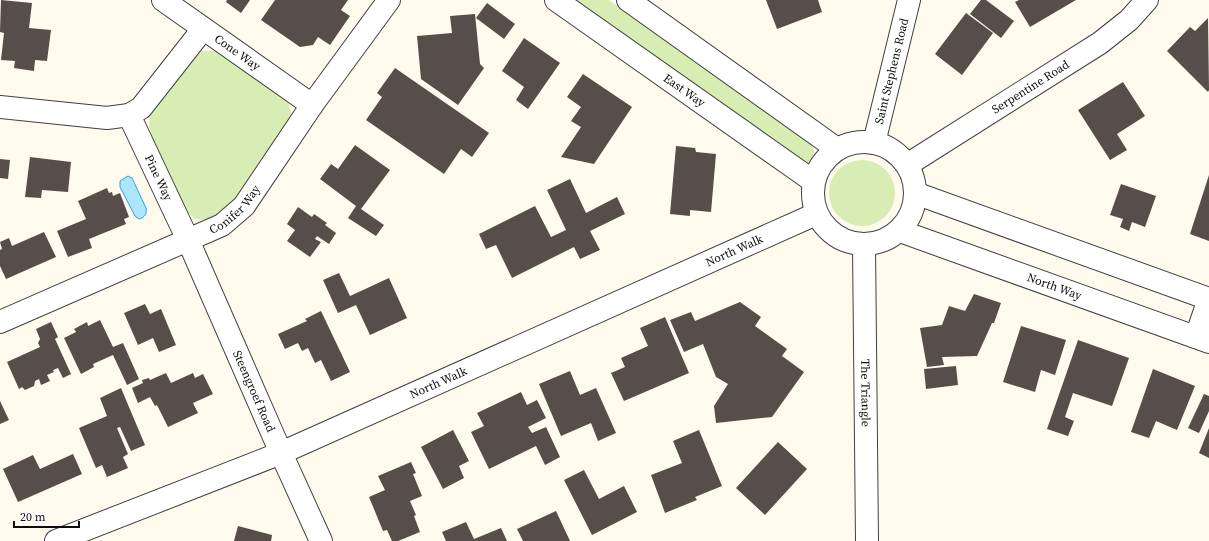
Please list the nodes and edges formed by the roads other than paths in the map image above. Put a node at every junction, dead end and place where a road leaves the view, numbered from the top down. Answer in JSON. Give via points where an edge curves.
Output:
{"nodes":[{"id":1,"x":163,"y":0,"type":"edge"},
{"id":2,"x":389,"y":0,"type":"edge"},
{"id":3,"x":556,"y":0,"type":"edge"},
{"id":4,"x":628,"y":0,"type":"edge"},
{"id":5,"x":909,"y":0,"type":"edge"},
{"id":6,"x":1147,"y":0,"type":"edge"},
{"id":7,"x":203,"y":29,"type":"junction"},
{"id":8,"x":312,"y":105,"type":"junction"},
{"id":9,"x":0,"y":107,"type":"edge"},
{"id":10,"x":129,"y":115,"type":"junction"},
{"id":11,"x":874,"y":143,"type":"junction"},
{"id":12,"x":837,"y":149,"type":"junction"},
{"id":13,"x":907,"y":165,"type":"junction"},
{"id":14,"x":813,"y":181,"type":"junction"},
{"id":15,"x":915,"y":193,"type":"junction"},
{"id":16,"x":816,"y":214,"type":"junction"},
{"id":17,"x":900,"y":231,"type":"junction"},
{"id":18,"x":188,"y":240,"type":"junction"},
{"id":19,"x":864,"y":245,"type":"junction"},
{"id":20,"x":1209,"y":299,"type":"edge"},
{"id":21,"x":0,"y":322,"type":"edge"},
{"id":22,"x":1203,"y":339,"type":"edge"},
{"id":23,"x":281,"y":453,"type":"junction"},
{"id":24,"x":56,"y":541,"type":"edge"},
{"id":25,"x":321,"y":541,"type":"edge"},
{"id":26,"x":867,"y":541,"type":"edge"}],
"edges":[{"from":1,"to":7,"type":"street","name":"Cone Way"},
{"from":2,"to":8,"type":"street","name":"Conifer Way"},
{"from":3,"to":14,"type":"street","name":"East Way"},
{"from":4,"to":12,"type":"street"},
{"from":5,"to":11,"type":"street","name":"Saint Stephens Road"},
{"from":6,"to":13,"type":"street","name":"Serpentine Road","via":[[1100,43]]},
{"from":7,"to":8,"type":"street","name":"Cone Way"},
{"from":7,"to":10,"type":"street","via":[[141,108]]},
{"from":8,"to":18,"type":"street","name":"Conifer Way","via":[[244,206],[222,225]]},
{"from":9,"to":10,"type":"street","via":[[107,118]]},
{"from":10,"to":18,"type":"street","name":"Pine Way"},
{"from":11,"to":12,"type":"street","via":[[855,142]]},
{"from":11,"to":13,"type":"street","via":[[893,151]]},
{"from":12,"to":14,"type":"street","via":[[822,162]]},
{"from":13,"to":15,"type":"street","via":[[913,178]]},
{"from":14,"to":16,"type":"street","via":[[812,198]]},
{"from":15,"to":17,"type":"street","via":[[914,207]]},
{"from":15,"to":20,"type":"street"},
{"from":16,"to":19,"type":"street","via":[[828,230],[844,242]]},
{"from":16,"to":23,"type":"street","name":"North Walk"},
{"from":17,"to":19,"type":"street","via":[[883,241]]},
{"from":17,"to":22,"type":"street","name":"North Way"},
{"from":18,"to":21,"type":"street","name":"Conifer Way"},
{"from":18,"to":23,"type":"street","name":"Steengroef Road"},
{"from":19,"to":26,"type":"street","name":"The Triangle"},
{"from":20,"to":22,"type":"street"},
{"from":23,"to":24,"type":"street","name":"North Walk"},
{"from":23,"to":25,"type":"street","name":"Steengroef Road"}]}
